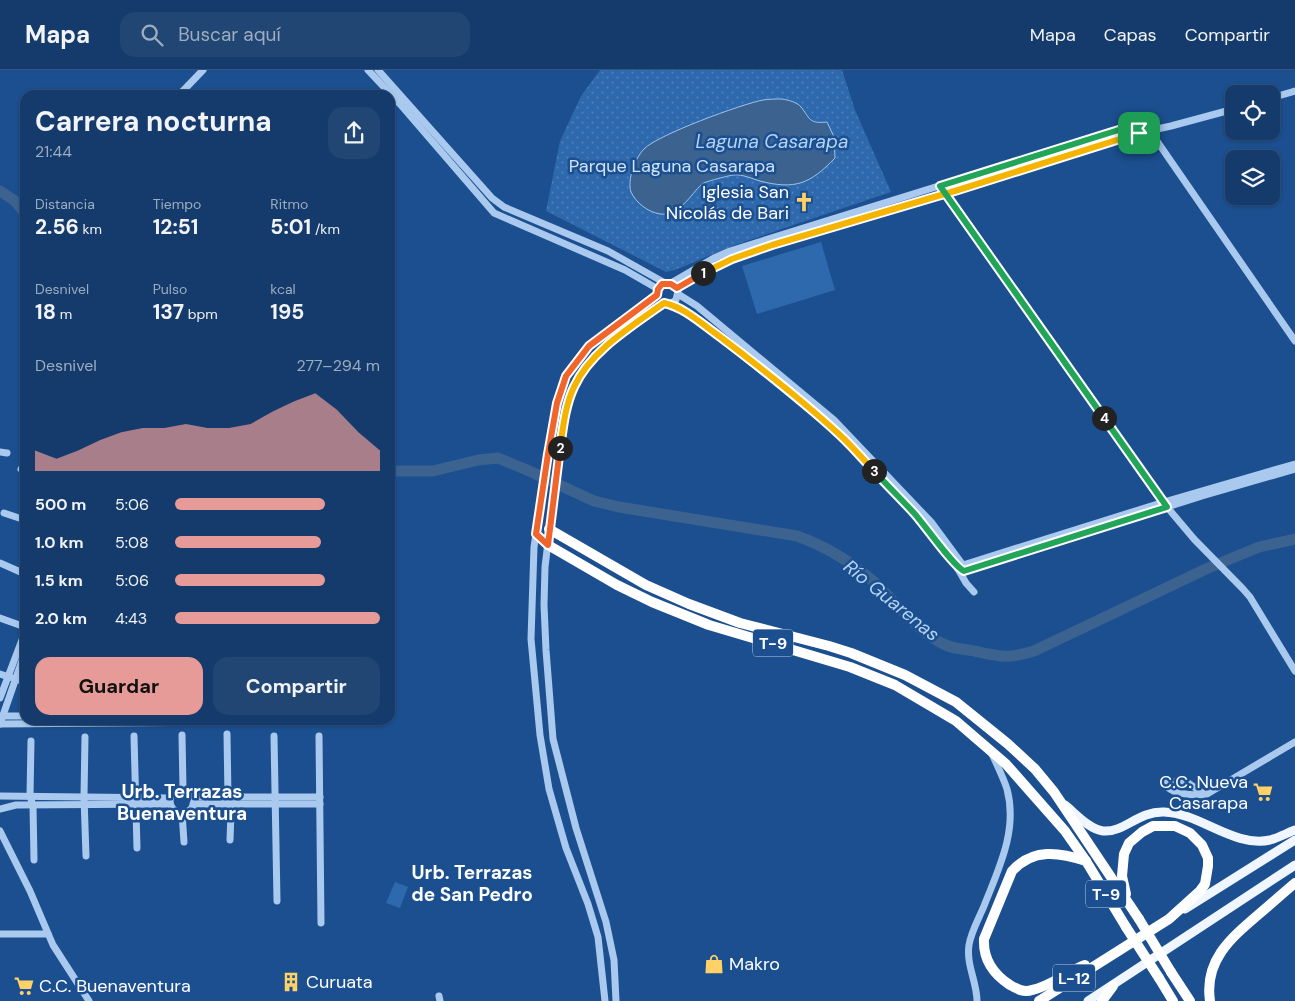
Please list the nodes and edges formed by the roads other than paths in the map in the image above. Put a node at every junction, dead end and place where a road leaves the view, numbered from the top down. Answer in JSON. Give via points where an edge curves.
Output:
{"nodes":[{"id":1,"x":203,"y":70,"type":"edge"},
{"id":2,"x":368,"y":70,"type":"edge"},
{"id":3,"x":378,"y":70,"type":"edge"},
{"id":4,"x":184,"y":90,"type":"edge"},
{"id":5,"x":388,"y":90,"type":"edge"},
{"id":6,"x":394,"y":90,"type":"edge"},
{"id":7,"x":395,"y":91,"type":"edge"},
{"id":8,"x":1295,"y":91,"type":"edge"},
{"id":9,"x":1280,"y":95,"type":"edge"},
{"id":10,"x":395,"y":97,"type":"edge"},
{"id":11,"x":1225,"y":111,"type":"edge"},
{"id":12,"x":418,"y":120,"type":"junction"},
{"id":13,"x":1150,"y":131,"type":"junction"},
{"id":14,"x":940,"y":186,"type":"junction"},
{"id":15,"x":945,"y":194,"type":"junction"},
{"id":16,"x":492,"y":198,"type":"junction"},
{"id":17,"x":486,"y":206,"type":"junction"},
{"id":18,"x":673,"y":287,"type":"junction"},
{"id":19,"x":658,"y":292,"type":"junction"},
{"id":20,"x":667,"y":304,"type":"junction"},
{"id":21,"x":1295,"y":341,"type":"edge"},
{"id":22,"x":1295,"y":464,"type":"edge"},
{"id":23,"x":1295,"y":469,"type":"edge"},
{"id":24,"x":1165,"y":505,"type":"junction"},
{"id":25,"x":4,"y":513,"type":"dead end"},
{"id":26,"x":20,"y":518,"type":"edge"},
{"id":27,"x":549,"y":529,"type":"junction"},
{"id":28,"x":536,"y":534,"type":"junction"},
{"id":29,"x":548,"y":545,"type":"junction"},
{"id":30,"x":0,"y":563,"type":"edge"},
{"id":31,"x":969,"y":567,"type":"junction"},
{"id":32,"x":958,"y":569,"type":"junction"},
{"id":33,"x":20,"y":572,"type":"edge"},
{"id":34,"x":974,"y":592,"type":"dead end"},
{"id":35,"x":0,"y":618,"type":"edge"},
{"id":36,"x":20,"y":625,"type":"edge"},
{"id":37,"x":20,"y":650,"type":"edge"},
{"id":38,"x":20,"y":662,"type":"edge"},
{"id":39,"x":1295,"y":671,"type":"edge"},
{"id":40,"x":0,"y":674,"type":"edge"},
{"id":41,"x":12,"y":678,"type":"junction"},
{"id":42,"x":20,"y":680,"type":"edge"},
{"id":43,"x":0,"y":698,"type":"edge"},
{"id":44,"x":2,"y":716,"type":"edge"},
{"id":45,"x":20,"y":716,"type":"edge"},
{"id":46,"x":0,"y":724,"type":"edge"},
{"id":47,"x":20,"y":724,"type":"edge"},
{"id":48,"x":227,"y":734,"type":"dead end"},
{"id":49,"x":182,"y":735,"type":"dead end"},
{"id":50,"x":134,"y":736,"type":"dead end"},
{"id":51,"x":274,"y":736,"type":"dead end"},
{"id":52,"x":319,"y":736,"type":"dead end"},
{"id":53,"x":84,"y":737,"type":"dead end"},
{"id":54,"x":31,"y":741,"type":"dead end"},
{"id":55,"x":1295,"y":742,"type":"edge"},
{"id":56,"x":991,"y":751,"type":"junction"},
{"id":57,"x":183,"y":788,"type":"junction"},
{"id":58,"x":1204,"y":794,"type":"junction"},
{"id":59,"x":0,"y":796,"type":"edge"},
{"id":60,"x":30,"y":796,"type":"junction"},
{"id":61,"x":84,"y":797,"type":"junction"},
{"id":62,"x":135,"y":801,"type":"junction"},
{"id":63,"x":170,"y":801,"type":"junction"},
{"id":64,"x":194,"y":801,"type":"junction"},
{"id":65,"x":228,"y":801,"type":"junction"},
{"id":66,"x":275,"y":801,"type":"junction"},
{"id":67,"x":320,"y":801,"type":"junction"},
{"id":68,"x":1061,"y":802,"type":"junction"},
{"id":69,"x":84,"y":805,"type":"junction"},
{"id":70,"x":33,"y":806,"type":"junction"},
{"id":71,"x":0,"y":809,"type":"edge"},
{"id":72,"x":182,"y":813,"type":"junction"},
{"id":73,"x":1295,"y":830,"type":"edge"},
{"id":74,"x":0,"y":831,"type":"edge"},
{"id":75,"x":230,"y":840,"type":"dead end"},
{"id":76,"x":1295,"y":840,"type":"edge"},
{"id":77,"x":184,"y":842,"type":"dead end"},
{"id":78,"x":137,"y":848,"type":"dead end"},
{"id":79,"x":86,"y":856,"type":"dead end"},
{"id":80,"x":34,"y":860,"type":"dead end"},
{"id":81,"x":1086,"y":861,"type":"junction"},
{"id":82,"x":1295,"y":865,"type":"edge"},
{"id":83,"x":1295,"y":883,"type":"edge"},
{"id":84,"x":1128,"y":900,"type":"junction"},
{"id":85,"x":277,"y":901,"type":"dead end"},
{"id":86,"x":1169,"y":919,"type":"junction"},
{"id":87,"x":321,"y":923,"type":"dead end"},
{"id":88,"x":0,"y":934,"type":"edge"},
{"id":89,"x":48,"y":934,"type":"junction"},
{"id":90,"x":1109,"y":955,"type":"junction"},
{"id":91,"x":1112,"y":986,"type":"junction"},
{"id":92,"x":1172,"y":1000,"type":"edge"},
{"id":93,"x":89,"y":1001,"type":"edge"},
{"id":94,"x":605,"y":1001,"type":"edge"},
{"id":95,"x":616,"y":1001,"type":"edge"},
{"id":96,"x":977,"y":1001,"type":"edge"},
{"id":97,"x":1039,"y":1001,"type":"edge"},
{"id":98,"x":1088,"y":1001,"type":"edge"},
{"id":99,"x":1102,"y":1001,"type":"edge"},
{"id":100,"x":1190,"y":1001,"type":"edge"},
{"id":101,"x":1210,"y":1001,"type":"edge"}],
"edges":[{"from":1,"to":4,"type":"street"},
{"from":2,"to":5,"type":"street"},
{"from":3,"to":6,"type":"street"},
{"from":7,"to":12,"type":"street"},
{"from":8,"to":9,"type":"street"},
{"from":10,"to":12,"type":"street"},
{"from":11,"to":13,"type":"street"},
{"from":12,"to":16,"type":"street"},
{"from":12,"to":17,"type":"street"},
{"from":13,"to":14,"type":"street","via":[[1136,126],[1125,128]]},
{"from":13,"to":15,"type":"street"},
{"from":13,"to":21,"type":"street"},
{"from":14,"to":15,"type":"street"},
{"from":14,"to":18,"type":"street","via":[[730,251],[714,258]]},
{"from":15,"to":18,"type":"street","via":[[755,251]]},
{"from":15,"to":24,"type":"street"},
{"from":16,"to":17,"type":"street"},
{"from":16,"to":18,"type":"street","via":[[504,207],[608,251]]},
{"from":17,"to":19,"type":"street","via":[[494,214],[618,266],[646,281]]},
{"from":18,"to":19,"type":"street"},
{"from":18,"to":20,"type":"street","via":[[676,300]]},
{"from":18,"to":31,"type":"street","via":[[834,420],[932,523],[963,566]]},
{"from":19,"to":20,"type":"street","via":[[660,301]]},
{"from":19,"to":28,"type":"street","via":[[589,346],[566,376],[548,454]]},
{"from":20,"to":27,"type":"street","via":[[594,356],[573,388],[564,423]]},
{"from":20,"to":32,"type":"street","via":[[686,312],[734,348],[840,436],[914,513]]},
{"from":22,"to":24,"type":"street"},
{"from":23,"to":24,"type":"street"},
{"from":24,"to":31,"type":"street"},
{"from":24,"to":39,"type":"street","via":[[1250,597]]},
{"from":25,"to":26,"type":"street"},
{"from":27,"to":28,"type":"street"},
{"from":27,"to":29,"type":"street"},
{"from":27,"to":68,"type":"highway","number":"T-9","via":[[646,585],[689,604],[740,623],[829,646],[905,674],[956,702],[1035,769]]},
{"from":28,"to":29,"type":"street","number":"T-9"},
{"from":28,"to":94,"type":"street","via":[[531,639],[540,735],[549,789],[598,937]]},
{"from":29,"to":56,"type":"highway","number":"T-9","via":[[652,602],[709,625],[850,667],[895,686],[956,721]]},
{"from":29,"to":95,"type":"street","via":[[544,605],[553,739],[576,828],[606,922],[614,960]]},
{"from":30,"to":33,"type":"street"},
{"from":31,"to":32,"type":"street","via":[[964,571]]},
{"from":32,"to":34,"type":"street"},
{"from":35,"to":36,"type":"street"},
{"from":37,"to":41,"type":"street"},
{"from":38,"to":41,"type":"street"},
{"from":40,"to":41,"type":"street"},
{"from":41,"to":42,"type":"street"},
{"from":41,"to":43,"type":"street"},
{"from":41,"to":44,"type":"street"},
{"from":44,"to":45,"type":"street"},
{"from":44,"to":46,"type":"street"},
{"from":46,"to":47,"type":"street"},
{"from":48,"to":65,"type":"street"},
{"from":49,"to":57,"type":"street"},
{"from":50,"to":62,"type":"street"},
{"from":51,"to":66,"type":"street"},
{"from":52,"to":67,"type":"street"},
{"from":53,"to":61,"type":"street"},
{"from":54,"to":60,"type":"street"},
{"from":55,"to":58,"type":"street"},
{"from":56,"to":81,"type":"highway","number":"T-9","via":[[1034,795]]},
{"from":56,"to":96,"type":"street","via":[[1007,789],[1010,819],[1007,845],[969,943],[969,965]]},
{"from":57,"to":63,"type":"street","via":[[175,790]]},
{"from":57,"to":64,"type":"street","via":[[192,793]]},
{"from":58,"to":58,"type":"street","via":[[1187,782],[1163,780],[1170,790]]},
{"from":59,"to":60,"type":"street"},
{"from":60,"to":61,"type":"street"},
{"from":60,"to":70,"type":"street"},
{"from":61,"to":62,"type":"street"},
{"from":61,"to":69,"type":"street"},
{"from":62,"to":63,"type":"street"},
{"from":62,"to":69,"type":"street"},
{"from":62,"to":78,"type":"street"},
{"from":63,"to":72,"type":"street","via":[[175,811]]},
{"from":64,"to":65,"type":"street"},
{"from":64,"to":72,"type":"street","via":[[189,810]]},
{"from":65,"to":66,"type":"street"},
{"from":65,"to":75,"type":"street"},
{"from":66,"to":67,"type":"street"},
{"from":66,"to":85,"type":"street"},
{"from":67,"to":87,"type":"street"},
{"from":68,"to":73,"type":"main road","via":[[1088,824],[1104,831],[1121,827],[1148,813],[1166,812],[1183,815],[1247,839],[1271,840]]},
{"from":68,"to":84,"type":"highway","number":"T-9"},
{"from":69,"to":70,"type":"street"},
{"from":69,"to":79,"type":"street"},
{"from":70,"to":71,"type":"street","via":[[16,805]]},
{"from":70,"to":80,"type":"street"},
{"from":72,"to":77,"type":"street"},
{"from":74,"to":89,"type":"street"},
{"from":76,"to":86,"type":"main road"},
{"from":81,"to":90,"type":"highway","via":[[1060,854],[1025,859],[1012,871],[984,946],[996,975],[1023,991],[1031,991]]},
{"from":81,"to":92,"type":"highway","number":"T-9","bridge":true},
{"from":82,"to":91,"type":"main road","number":"L-12"},
{"from":83,"to":101,"type":"highway","via":[[1244,926],[1221,951],[1209,980]]},
{"from":84,"to":86,"type":"highway","via":[[1122,866],[1130,843],[1153,826],[1182,828],[1196,838],[1205,851],[1208,875],[1200,891]]},
{"from":84,"to":100,"type":"highway","number":"T-9","bridge":true},
{"from":86,"to":90,"type":"highway"},
{"from":88,"to":89,"type":"street"},
{"from":89,"to":93,"type":"street"},
{"from":90,"to":97,"type":"highway","number":"L-12"},
{"from":91,"to":98,"type":"main road","number":"L-12"},
{"from":91,"to":99,"type":"highway"}]}
